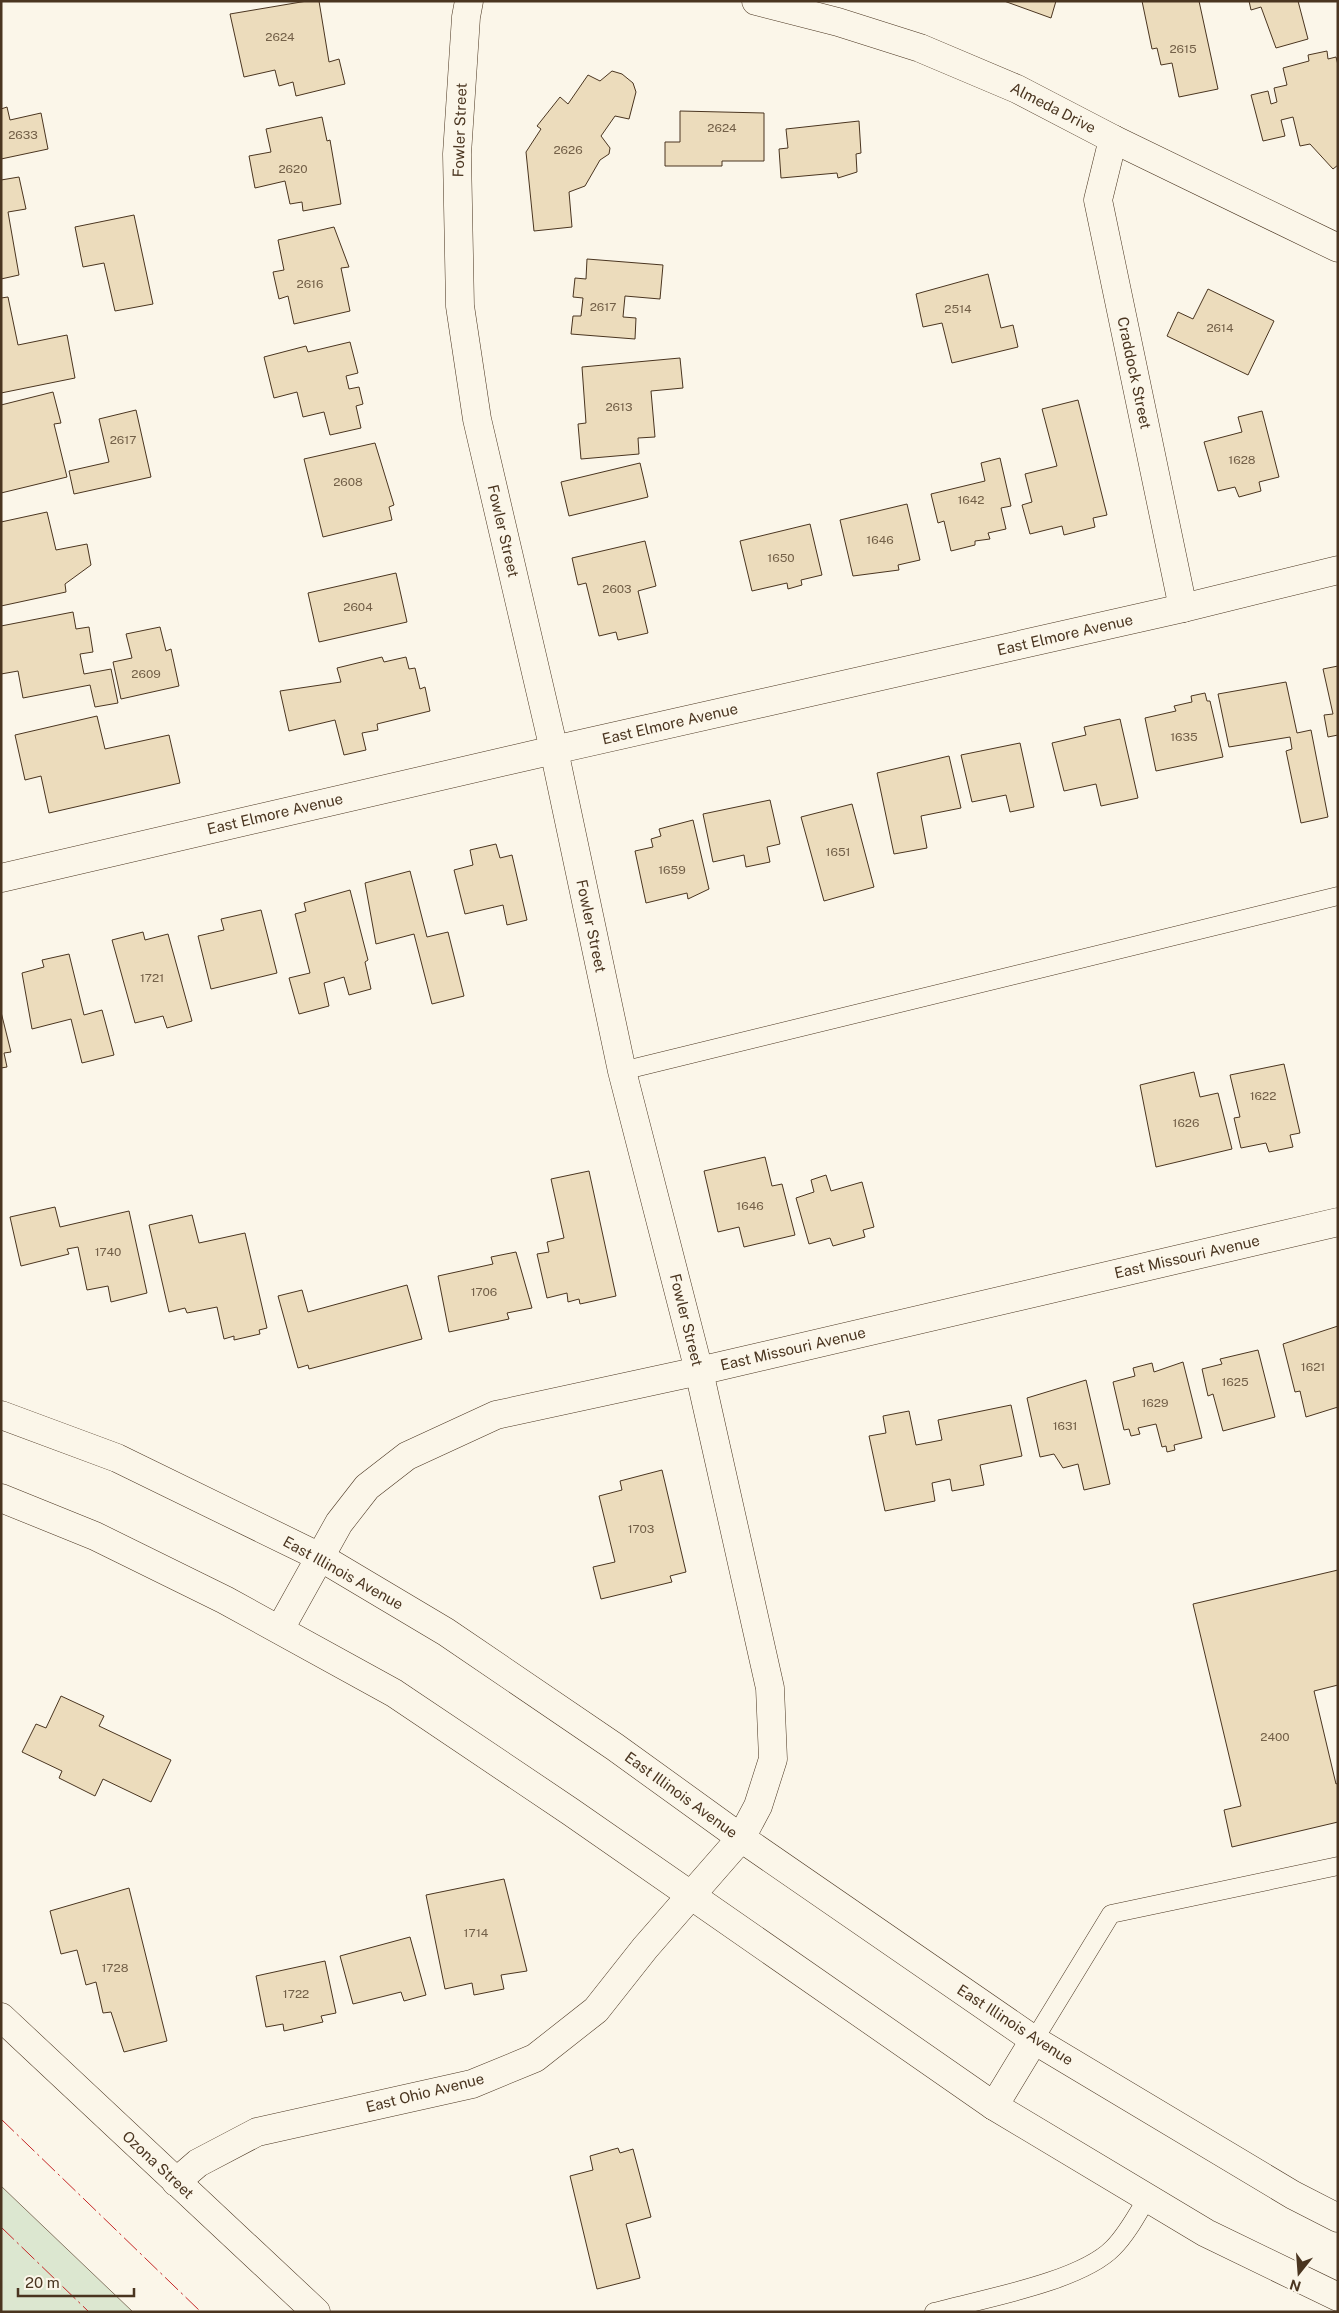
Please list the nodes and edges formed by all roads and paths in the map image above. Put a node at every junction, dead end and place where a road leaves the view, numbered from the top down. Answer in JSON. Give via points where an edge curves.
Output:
{"nodes":[{"id":1,"x":468,"y":1,"type":"edge"},
{"id":2,"x":756,"y":1,"type":"edge"},
{"id":3,"x":836,"y":12,"type":"edge"},
{"id":4,"x":1113,"y":138,"type":"junction"},
{"id":5,"x":1338,"y":248,"type":"edge"},
{"id":6,"x":1338,"y":570,"type":"edge"},
{"id":7,"x":1183,"y":608,"type":"junction"},
{"id":8,"x":554,"y":750,"type":"junction"},
{"id":9,"x":1,"y":878,"type":"edge"},
{"id":10,"x":1338,"y":896,"type":"edge"},
{"id":11,"x":622,"y":1070,"type":"junction"},
{"id":12,"x":1338,"y":1222,"type":"edge"},
{"id":13,"x":699,"y":1371,"type":"junction"},
{"id":14,"x":1,"y":1415,"type":"edge"},
{"id":15,"x":1,"y":1498,"type":"edge"},
{"id":16,"x":320,"y":1557,"type":"junction"},
{"id":17,"x":280,"y":1628,"type":"junction"},
{"id":18,"x":740,"y":1838,"type":"junction"},
{"id":19,"x":1338,"y":1866,"type":"edge"},
{"id":20,"x":692,"y":1896,"type":"junction"},
{"id":21,"x":1,"y":2017,"type":"edge"},
{"id":22,"x":1034,"y":2040,"type":"junction"},
{"id":23,"x":994,"y":2106,"type":"junction"},
{"id":24,"x":176,"y":2182,"type":"junction"},
{"id":25,"x":1147,"y":2198,"type":"junction"},
{"id":26,"x":1338,"y":2218,"type":"edge"},
{"id":27,"x":1338,"y":2297,"type":"edge"},
{"id":28,"x":316,"y":2312,"type":"edge"},
{"id":29,"x":934,"y":2312,"type":"edge"}],
"edges":[{"from":1,"to":8,"type":"street","name":"Fowler Street","via":[[457,154],[460,306],[477,419]]},
{"from":2,"to":3,"type":"street","name":"Almeda Drive"},
{"from":3,"to":4,"type":"street","name":"Almeda Drive","via":[[1008,86]]},
{"from":4,"to":5,"type":"street","name":"Almeda Drive"},
{"from":4,"to":7,"type":"street","name":"Craddock Street","via":[[1098,200]]},
{"from":6,"to":7,"type":"street","name":"East Elmore Avenue"},
{"from":7,"to":8,"type":"street","name":"East Elmore Avenue"},
{"from":8,"to":9,"type":"street","name":"East Elmore Avenue"},
{"from":8,"to":11,"type":"street","name":"Fowler Street"},
{"from":10,"to":11,"type":"lane"},
{"from":11,"to":13,"type":"street","name":"Fowler Street"},
{"from":12,"to":13,"type":"street","name":"East Missouri Avenue"},
{"from":13,"to":16,"type":"street","name":"East Missouri Avenue","via":[[496,1415],[407,1456],[367,1487],[339,1523]]},
{"from":13,"to":18,"type":"street","name":"Fowler Street","via":[[770,1688],[773,1759],[758,1806]]},
{"from":14,"to":16,"type":"street","name":"East Illinois Avenue","via":[[118,1458]]},
{"from":15,"to":17,"type":"street","via":[[95,1536]]},
{"from":16,"to":17,"type":"street","name":"East Missouri Avenue"},
{"from":16,"to":18,"type":"street","name":"East Illinois Avenue","via":[[446,1632],[615,1747]]},
{"from":17,"to":20,"type":"street","via":[[394,1693]]},
{"from":18,"to":20,"type":"street","name":"East Ohio Avenue"},
{"from":18,"to":22,"type":"street","name":"East Illinois Avenue"},
{"from":19,"to":22,"type":"lane","via":[[1111,1914]]},
{"from":20,"to":23,"type":"street"},
{"from":20,"to":24,"type":"street","name":"East Ohio Avenue","via":[[596,2010],[535,2058],[472,2084],[257,2132],[198,2162]]},
{"from":21,"to":24,"type":"street","name":"Ozona Street"},
{"from":22,"to":23,"type":"street"},
{"from":22,"to":26,"type":"street","name":"East Illinois Avenue","via":[[1293,2195]]},
{"from":23,"to":25,"type":"street"},
{"from":24,"to":28,"type":"street","name":"Ozona Street"},
{"from":25,"to":27,"type":"street","via":[[1206,2233]]},
{"from":25,"to":29,"type":"lane","via":[[1125,2234],[1111,2250],[1092,2263],[1062,2278]]}]}
